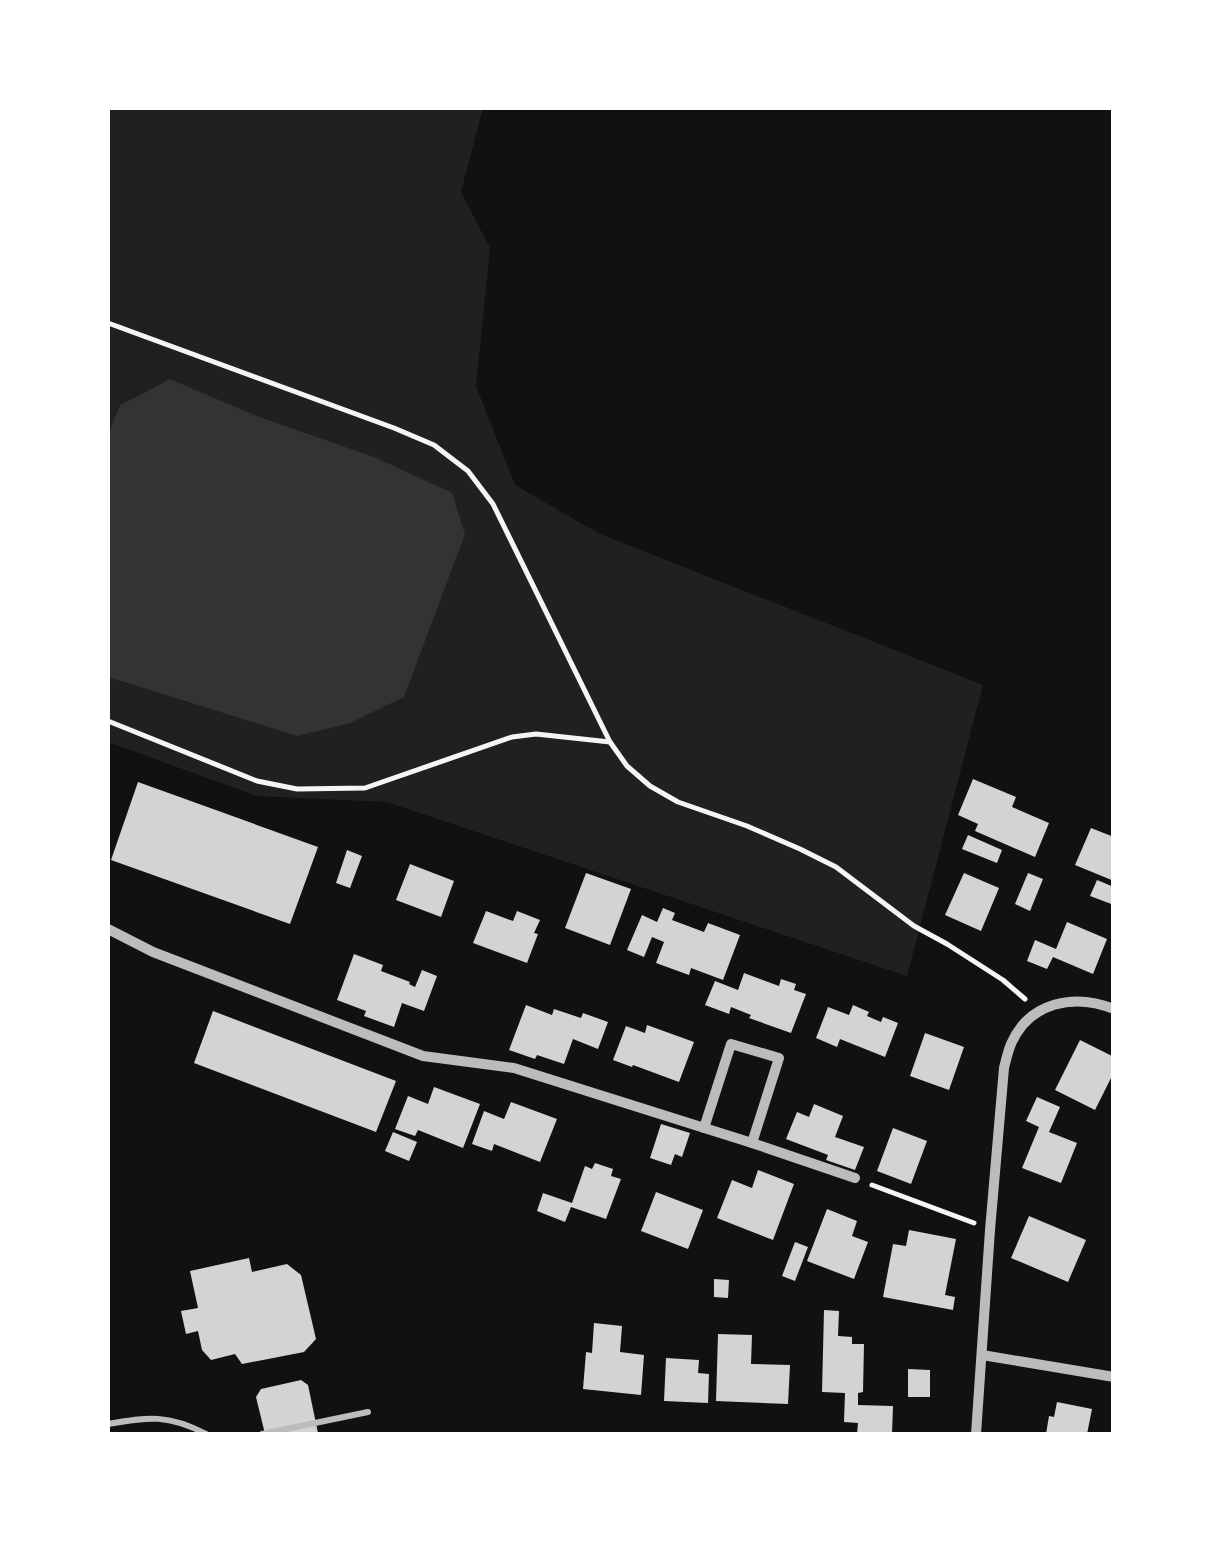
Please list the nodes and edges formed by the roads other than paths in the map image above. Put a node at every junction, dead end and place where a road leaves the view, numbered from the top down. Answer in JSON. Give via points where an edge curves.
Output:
{"nodes":[{"id":1,"x":108,"y":928,"type":"edge"},
{"id":2,"x":1114,"y":1009,"type":"edge"},
{"id":3,"x":704,"y":1128,"type":"junction"},
{"id":4,"x":752,"y":1143,"type":"junction"},
{"id":5,"x":855,"y":1178,"type":"road end"},
{"id":6,"x":982,"y":1355,"type":"junction"},
{"id":7,"x":1114,"y":1377,"type":"edge"},
{"id":8,"x":368,"y":1412,"type":"dead end"},
{"id":9,"x":108,"y":1424,"type":"edge"},
{"id":10,"x":206,"y":1434,"type":"edge"},
{"id":11,"x":262,"y":1434,"type":"edge"},
{"id":12,"x":976,"y":1434,"type":"edge"}],
"edges":[{"from":1,"to":3,"type":"street","via":[[153,952],[423,1056],[514,1068]]},
{"from":2,"to":6,"type":"street","via":[[1057,1002],[1023,1024],[1011,1043]]},
{"from":3,"to":4,"type":"street"},
{"from":3,"to":4,"type":"street","via":[[731,1044],[779,1058]]},
{"from":4,"to":5,"type":"street"},
{"from":6,"to":7,"type":"street"},
{"from":6,"to":12,"type":"street"},
{"from":8,"to":11,"type":"lane"},
{"from":9,"to":10,"type":"lane","via":[[152,1417]]}]}
